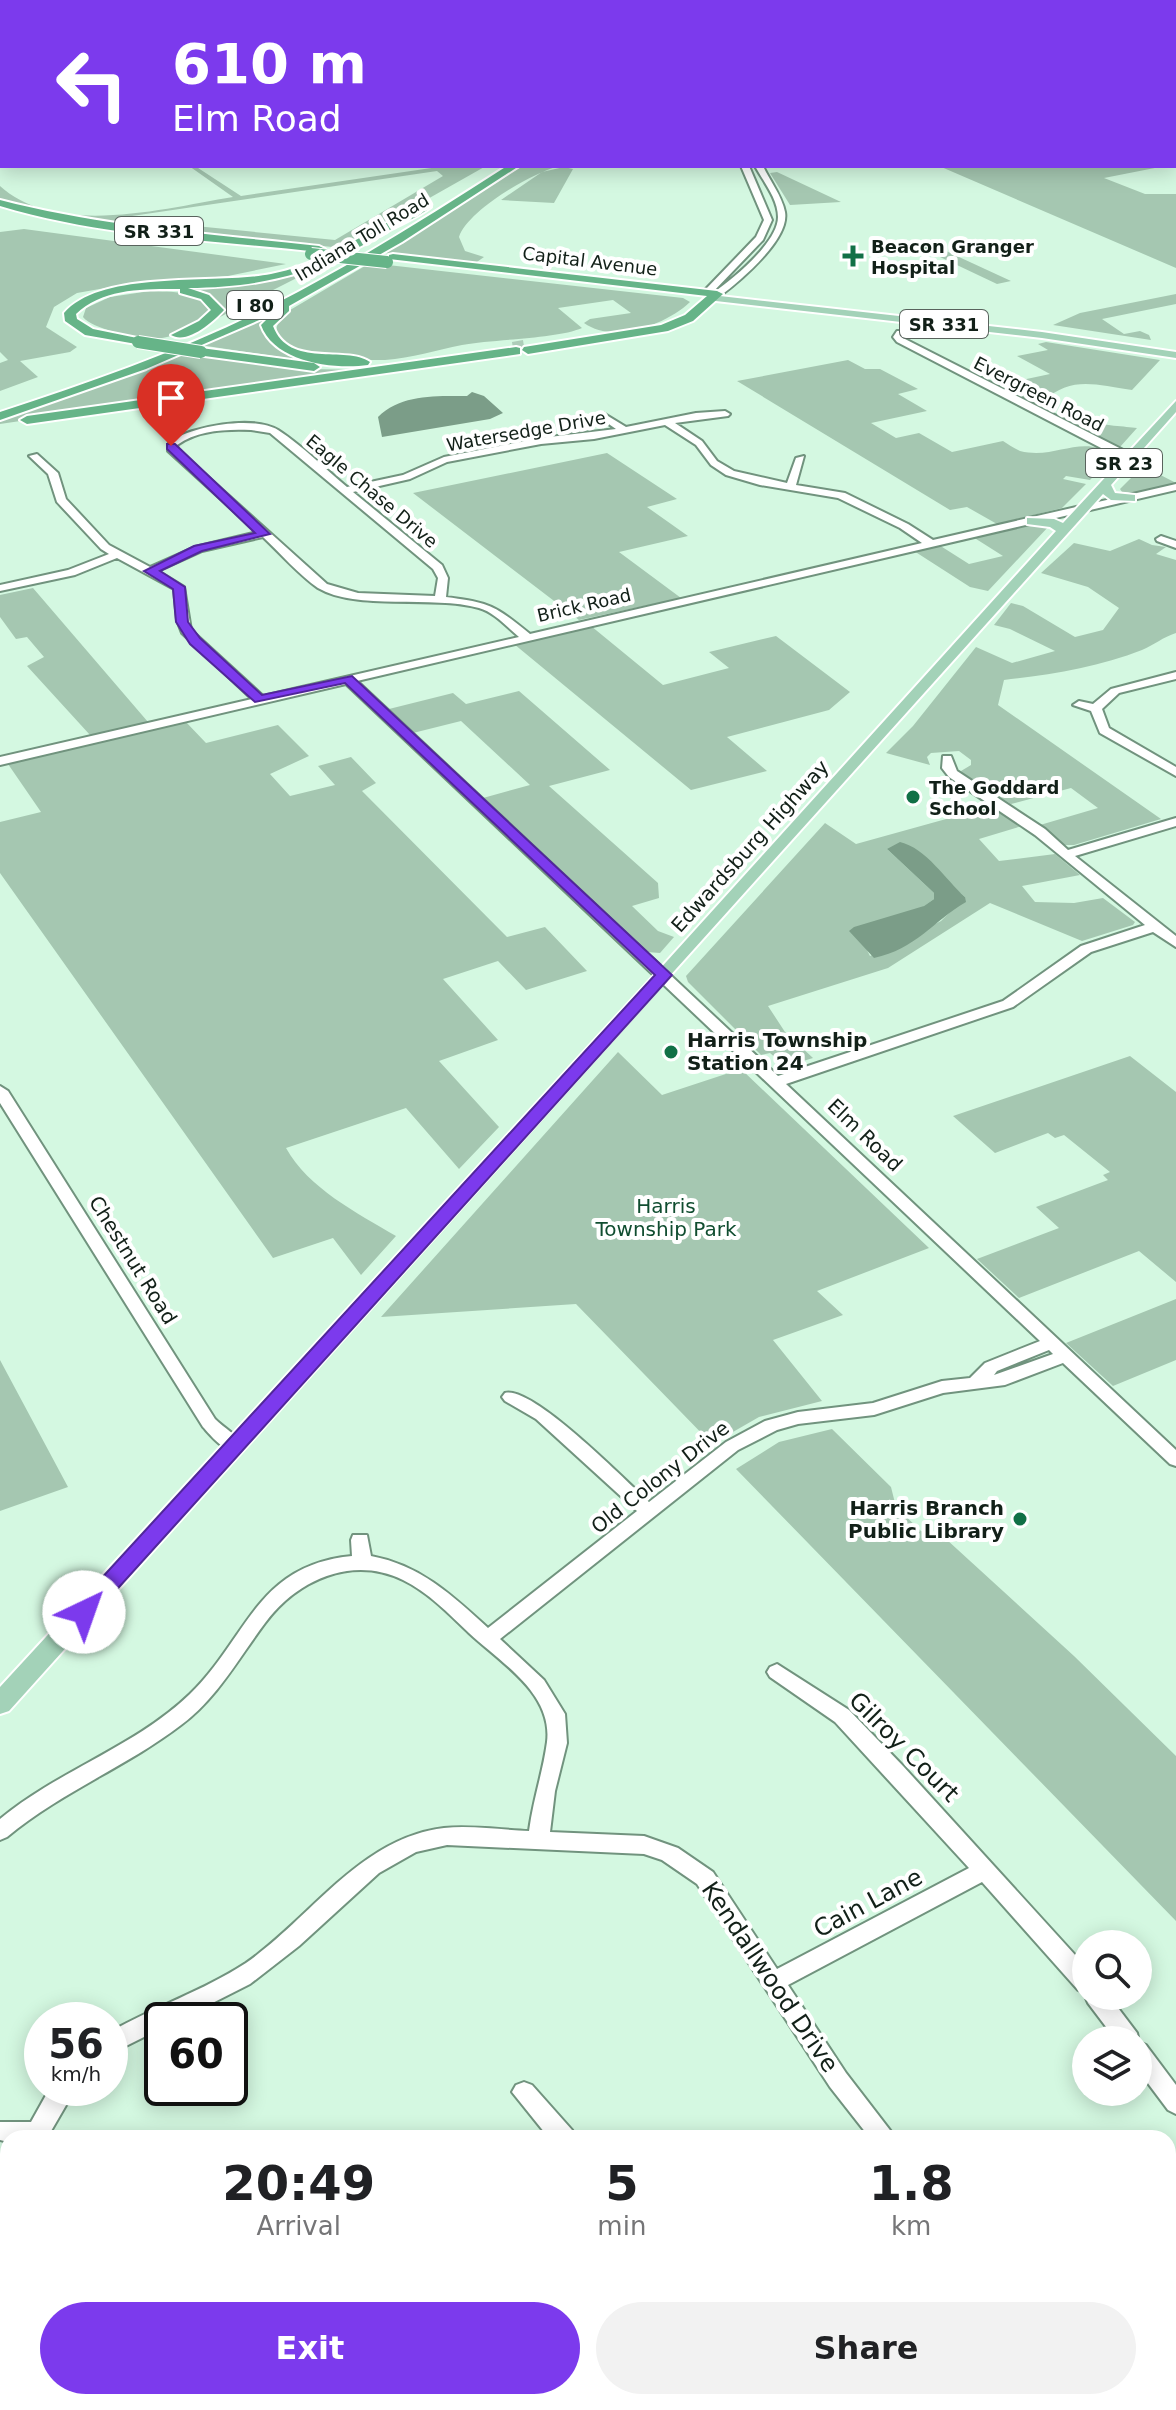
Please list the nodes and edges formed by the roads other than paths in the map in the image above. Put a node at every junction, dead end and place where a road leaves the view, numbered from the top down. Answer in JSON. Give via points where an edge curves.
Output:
{"nodes":[{"id":1,"x":489,"y":168,"type":"edge"},
{"id":2,"x":511,"y":168,"type":"edge"},
{"id":3,"x":746,"y":168,"type":"edge"},
{"id":4,"x":760,"y":168,"type":"edge"},
{"id":5,"x":0,"y":203,"type":"edge"},
{"id":6,"x":426,"y":207,"type":"junction"},
{"id":7,"x":0,"y":210,"type":"edge"},
{"id":8,"x":315,"y":252,"type":"junction"},
{"id":9,"x":345,"y":271,"type":"junction"},
{"id":10,"x":710,"y":296,"type":"junction"},
{"id":11,"x":735,"y":300,"type":"junction"},
{"id":12,"x":697,"y":311,"type":"junction"},
{"id":13,"x":900,"y":333,"type":"dead end"},
{"id":14,"x":141,"y":340,"type":"junction"},
{"id":15,"x":520,"y":349,"type":"junction"},
{"id":16,"x":1160,"y":351,"type":"junction"},
{"id":17,"x":1176,"y":354,"type":"edge"},
{"id":18,"x":420,"y":362,"type":"junction"},
{"id":19,"x":112,"y":365,"type":"junction"},
{"id":20,"x":0,"y":405,"type":"edge"},
{"id":21,"x":1170,"y":412,"type":"edge"},
{"id":22,"x":725,"y":414,"type":"dead end"},
{"id":23,"x":0,"y":416,"type":"edge"},
{"id":24,"x":603,"y":416,"type":"dead end"},
{"id":25,"x":667,"y":422,"type":"junction"},
{"id":26,"x":0,"y":425,"type":"edge"},
{"id":27,"x":624,"y":430,"type":"junction"},
{"id":28,"x":34,"y":456,"type":"dead end"},
{"id":29,"x":1130,"y":456,"type":"junction"},
{"id":30,"x":801,"y":458,"type":"dead end"},
{"id":31,"x":1104,"y":485,"type":"junction"},
{"id":32,"x":791,"y":486,"type":"junction"},
{"id":33,"x":1176,"y":487,"type":"edge"},
{"id":34,"x":346,"y":490,"type":"junction"},
{"id":35,"x":1131,"y":498,"type":"junction"},
{"id":36,"x":1084,"y":509,"type":"junction"},
{"id":37,"x":1032,"y":521,"type":"junction"},
{"id":38,"x":1064,"y":531,"type":"junction"},
{"id":39,"x":264,"y":534,"type":"junction"},
{"id":40,"x":1161,"y":539,"type":"dead end"},
{"id":41,"x":926,"y":545,"type":"junction"},
{"id":42,"x":1176,"y":545,"type":"edge"},
{"id":43,"x":115,"y":555,"type":"junction"},
{"id":44,"x":150,"y":571,"type":"junction"},
{"id":45,"x":0,"y":588,"type":"edge"},
{"id":46,"x":440,"y":599,"type":"junction"},
{"id":47,"x":520,"y":639,"type":"junction"},
{"id":48,"x":1176,"y":675,"type":"edge"},
{"id":49,"x":348,"y":679,"type":"junction"},
{"id":50,"x":259,"y":699,"type":"junction"},
{"id":51,"x":1079,"y":705,"type":"dead end"},
{"id":52,"x":1096,"y":708,"type":"junction"},
{"id":53,"x":947,"y":759,"type":"dead end"},
{"id":54,"x":0,"y":761,"type":"edge"},
{"id":55,"x":1176,"y":772,"type":"edge"},
{"id":56,"x":1176,"y":822,"type":"edge"},
{"id":57,"x":1067,"y":854,"type":"junction"},
{"id":58,"x":1154,"y":927,"type":"junction"},
{"id":59,"x":1176,"y":943,"type":"edge"},
{"id":60,"x":664,"y":975,"type":"junction"},
{"id":61,"x":776,"y":1082,"type":"junction"},
{"id":62,"x":1,"y":1095,"type":"edge"},
{"id":63,"x":1052,"y":1343,"type":"junction"},
{"id":64,"x":1065,"y":1356,"type":"junction"},
{"id":65,"x":977,"y":1381,"type":"junction"},
{"id":66,"x":511,"y":1397,"type":"dead end"},
{"id":67,"x":235,"y":1445,"type":"junction"},
{"id":68,"x":1176,"y":1460,"type":"edge"},
{"id":69,"x":650,"y":1513,"type":"junction"},
{"id":70,"x":360,"y":1540,"type":"dead end"},
{"id":71,"x":362,"y":1563,"type":"junction"},
{"id":72,"x":487,"y":1639,"type":"junction"},
{"id":73,"x":777,"y":1672,"type":"dead end"},
{"id":74,"x":0,"y":1704,"type":"edge"},
{"id":75,"x":0,"y":1831,"type":"edge"},
{"id":76,"x":539,"y":1839,"type":"junction"},
{"id":77,"x":985,"y":1870,"type":"junction"},
{"id":78,"x":1072,"y":1967,"type":"edge"},
{"id":79,"x":775,"y":1981,"type":"junction"},
{"id":80,"x":128,"y":2034,"type":"edge"},
{"id":81,"x":1152,"y":2071,"type":"edge"},
{"id":82,"x":524,"y":2092,"type":"dead end"},
{"id":83,"x":1176,"y":2103,"type":"edge"},
{"id":84,"x":54,"y":2106,"type":"edge"},
{"id":85,"x":40,"y":2130,"type":"edge"},
{"id":86,"x":557,"y":2130,"type":"edge"},
{"id":87,"x":878,"y":2130,"type":"edge"}],
"edges":[{"from":1,"to":6,"type":"highway","name":"Indiana Toll Road","number":"I 80"},
{"from":2,"to":9,"type":"highway","name":"Indiana Toll Road","number":"I 80"},
{"from":3,"to":10,"type":"street","via":[[768,220],[760,238]]},
{"from":4,"to":10,"type":"street","via":[[782,216],[781,228]]},
{"from":5,"to":8,"type":"highway","name":"Capital Avenue","number":"SR 331","via":[[87,223]]},
{"from":6,"to":14,"type":"highway","via":[[295,271],[233,283],[120,290],[86,299],[70,313],[81,329]]},
{"from":6,"to":19,"type":"highway","name":"Indiana Toll Road","number":"I 80","via":[[297,284]]},
{"from":7,"to":8,"type":"highway","name":"Capital Avenue","number":"SR 331","via":[[88,229]]},
{"from":8,"to":10,"type":"highway","name":"Capital Avenue","number":"SR 331","bridge":true},
{"from":9,"to":18,"type":"highway","via":[[272,317],[267,325],[273,340],[297,353],[333,361]]},
{"from":9,"to":23,"type":"highway","name":"Indiana Toll Road","number":"I 80","via":[[194,345]]},
{"from":10,"to":11,"type":"main road","name":"Capital Avenue","number":"SR 331"},
{"from":10,"to":12,"type":"highway"},
{"from":10,"to":15,"type":"highway","via":[[682,317],[658,326]]},
{"from":10,"to":16,"type":"main road","name":"Capital Avenue","number":"SR 331","via":[[1045,331]]},
{"from":11,"to":12,"type":"highway"},
{"from":11,"to":16,"type":"main road","name":"Capital Avenue","number":"SR 331"},
{"from":12,"to":15,"type":"highway","via":[[656,330]]},
{"from":13,"to":29,"type":"street","name":"Evergreen Road","via":[[900,340]]},
{"from":14,"to":18,"type":"highway","bridge":true,"via":[[326,368]]},
{"from":14,"to":19,"type":"highway","via":[[90,329],[76,314],[102,296],[155,289],[205,297],[218,310],[203,324]]},
{"from":15,"to":18,"type":"highway"},
{"from":16,"to":17,"type":"main road"},
{"from":18,"to":26,"type":"highway"},
{"from":19,"to":20,"type":"highway","name":"Indiana Toll Road","number":"I 80"},
{"from":21,"to":29,"type":"main road","name":"Edwardsburg Highway","number":"SR 23"},
{"from":22,"to":25,"type":"street","name":"Watersedge Drive"},
{"from":24,"to":27,"type":"street"},
{"from":25,"to":27,"type":"street","name":"Watersedge Drive"},
{"from":25,"to":32,"type":"street","via":[[730,473]]},
{"from":27,"to":34,"type":"street","name":"Watersedge Drive","via":[[444,460],[406,477]]},
{"from":28,"to":43,"type":"street","via":[[53,473],[61,500]]},
{"from":29,"to":31,"type":"main road","name":"Edwardsburg Highway","number":"SR 23"},
{"from":30,"to":32,"type":"street"},
{"from":31,"to":35,"type":"main road","via":[[1111,496]]},
{"from":31,"to":36,"type":"main road","name":"Edwardsburg Highway","number":"SR 23"},
{"from":32,"to":41,"type":"street","via":[[841,495]]},
{"from":33,"to":35,"type":"street","name":"Brick Road"},
{"from":34,"to":39,"type":"street","name":"Eagle Chase Drive","via":[[263,425],[170,439],[173,451]]},
{"from":34,"to":46,"type":"street","name":"Eagle Chase Drive","via":[[438,567],[443,578]]},
{"from":35,"to":36,"type":"street","name":"Brick Road"},
{"from":36,"to":37,"type":"street","name":"Brick Road"},
{"from":36,"to":38,"type":"main road","name":"Edwardsburg Highway","number":"SR 23"},
{"from":37,"to":38,"type":"main road","via":[[1054,523]]},
{"from":37,"to":41,"type":"street","name":"Brick Road"},
{"from":38,"to":60,"type":"main road","name":"Edwardsburg Highway","number":"SR 23"},
{"from":39,"to":44,"type":"street","via":[[199,549]]},
{"from":39,"to":46,"type":"street","via":[[336,592]]},
{"from":40,"to":42,"type":"street"},
{"from":41,"to":47,"type":"street","name":"Brick Road"},
{"from":43,"to":44,"type":"street"},
{"from":43,"to":45,"type":"street","via":[[71,573]]},
{"from":44,"to":50,"type":"street","via":[[179,587],[186,631]]},
{"from":46,"to":47,"type":"street","via":[[471,603]]},
{"from":47,"to":49,"type":"street","name":"Brick Road"},
{"from":48,"to":52,"type":"street","via":[[1115,691]]},
{"from":49,"to":50,"type":"street","name":"Brick Road"},
{"from":49,"to":60,"type":"street","name":"Elm Road"},
{"from":50,"to":54,"type":"street","name":"Brick Road"},
{"from":51,"to":52,"type":"street"},
{"from":52,"to":55,"type":"street","via":[[1104,730]]},
{"from":53,"to":57,"type":"street","via":[[953,774]]},
{"from":56,"to":57,"type":"street"},
{"from":57,"to":58,"type":"street"},
{"from":58,"to":59,"type":"street"},
{"from":58,"to":61,"type":"street","via":[[1086,949],[996,1009]]},
{"from":60,"to":61,"type":"street","name":"Elm Road"},
{"from":60,"to":67,"type":"main road","name":"Edwardsburg Highway","number":"SR 23"},
{"from":61,"to":63,"type":"street","name":"Elm Road"},
{"from":62,"to":67,"type":"street","name":"Chestnut Road","via":[[209,1423]]},
{"from":63,"to":64,"type":"street","name":"Elm Road"},
{"from":63,"to":65,"type":"street","name":"Old Colony Drive","via":[[991,1367]]},
{"from":64,"to":65,"type":"street","name":"Old Colony Drive","via":[[1005,1379]]},
{"from":64,"to":68,"type":"street","name":"Elm Road"},
{"from":65,"to":69,"type":"street","name":"Old Colony Drive","via":[[874,1409],[771,1425],[732,1446]]},
{"from":66,"to":69,"type":"street","via":[[542,1415]]},
{"from":67,"to":74,"type":"main road","name":"Edwardsburg Highway","number":"SR 23"},
{"from":69,"to":72,"type":"street","name":"Old Colony Drive"},
{"from":70,"to":71,"type":"street"},
{"from":71,"to":72,"type":"street","via":[[413,1574]]},
{"from":71,"to":75,"type":"street","via":[[309,1574],[287,1586],[199,1698],[168,1725],[33,1805]]},
{"from":72,"to":76,"type":"street","via":[[527,1675],[555,1715],[558,1735]]},
{"from":73,"to":77,"type":"street","name":"Gilroy Court","via":[[842,1716]]},
{"from":76,"to":79,"type":"street","name":"Kendallwood Drive","via":[[644,1845],[688,1864],[723,1900]]},
{"from":76,"to":80,"type":"street","name":"Kendallwood Drive","via":[[447,1836],[393,1852],[243,1976]]},
{"from":77,"to":78,"type":"street","name":"Gilroy Court"},
{"from":77,"to":79,"type":"street","name":"Cain Lane"},
{"from":79,"to":87,"type":"street","name":"Kendallwood Drive","via":[[838,2080]]},
{"from":81,"to":83,"type":"street"},
{"from":82,"to":86,"type":"street"},
{"from":84,"to":85,"type":"street"}]}
